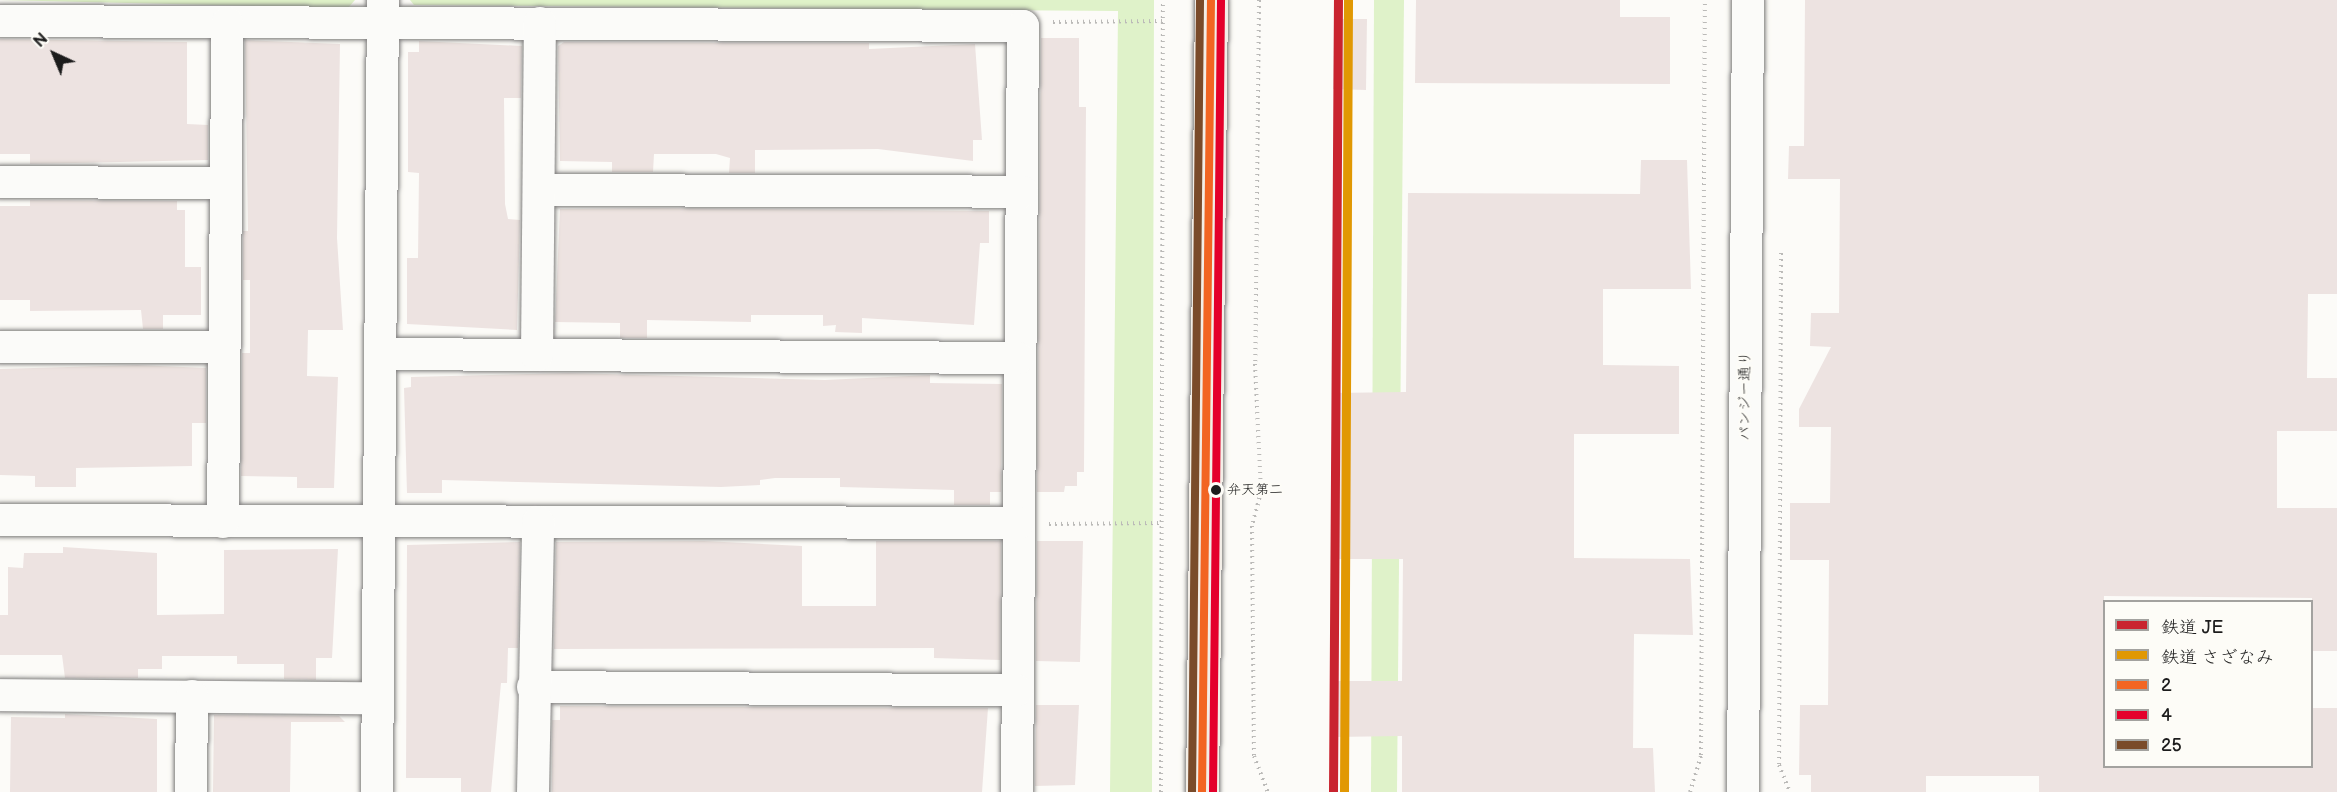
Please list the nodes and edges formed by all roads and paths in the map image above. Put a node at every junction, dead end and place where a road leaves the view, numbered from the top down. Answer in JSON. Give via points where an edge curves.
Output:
{"nodes":[{"id":1,"x":1163,"y":0,"type":"edge"},
{"id":2,"x":1211,"y":0,"type":"edge"},
{"id":3,"x":1259,"y":0,"type":"edge"},
{"id":4,"x":1705,"y":0,"type":"edge"},
{"id":5,"x":1748,"y":0,"type":"edge"},
{"id":6,"x":383,"y":11,"type":"edge"},
{"id":7,"x":0,"y":21,"type":"edge"},
{"id":8,"x":1163,"y":21,"type":"junction"},
{"id":9,"x":227,"y":23,"type":"junction"},
{"id":10,"x":540,"y":23,"type":"junction"},
{"id":11,"x":1023,"y":26,"type":"junction"},
{"id":12,"x":0,"y":182,"type":"edge"},
{"id":13,"x":225,"y":183,"type":"junction"},
{"id":14,"x":540,"y":190,"type":"junction"},
{"id":15,"x":1022,"y":192,"type":"junction"},
{"id":16,"x":1781,"y":239,"type":"dead end"},
{"id":17,"x":0,"y":347,"type":"edge"},
{"id":18,"x":223,"y":347,"type":"junction"},
{"id":19,"x":382,"y":354,"type":"junction"},
{"id":20,"x":537,"y":355,"type":"junction"},
{"id":21,"x":1018,"y":358,"type":"junction"},
{"id":22,"x":0,"y":520,"type":"edge"},
{"id":23,"x":223,"y":522,"type":"junction"},
{"id":24,"x":379,"y":522,"type":"junction"},
{"id":25,"x":538,"y":522,"type":"junction"},
{"id":26,"x":1018,"y":523,"type":"junction"},
{"id":27,"x":1160,"y":523,"type":"junction"},
{"id":28,"x":533,"y":687,"type":"junction"},
{"id":29,"x":1017,"y":690,"type":"junction"},
{"id":30,"x":0,"y":695,"type":"edge"},
{"id":31,"x":192,"y":696,"type":"junction"},
{"id":32,"x":378,"y":698,"type":"junction"},
{"id":33,"x":191,"y":792,"type":"edge"},
{"id":34,"x":377,"y":792,"type":"edge"},
{"id":35,"x":533,"y":792,"type":"edge"},
{"id":36,"x":1017,"y":792,"type":"edge"},
{"id":37,"x":1161,"y":792,"type":"edge"},
{"id":38,"x":1202,"y":792,"type":"edge"},
{"id":39,"x":1268,"y":792,"type":"edge"},
{"id":40,"x":1690,"y":792,"type":"edge"},
{"id":41,"x":1743,"y":792,"type":"edge"},
{"id":42,"x":1790,"y":792,"type":"edge"}],
"edges":[{"from":1,"to":8,"type":"path"},
{"from":2,"to":38,"type":"main road"},
{"from":3,"to":39,"type":"path","via":[[1255,364],[1261,492],[1252,526],[1254,756]]},
{"from":4,"to":40,"type":"path","via":[[1701,755]]},
{"from":5,"to":41,"type":"street","name":"パンジー通り"},
{"from":6,"to":9,"type":"street"},
{"from":6,"to":10,"type":"street"},
{"from":6,"to":19,"type":"street"},
{"from":7,"to":9,"type":"street"},
{"from":8,"to":11,"type":"path"},
{"from":8,"to":27,"type":"path"},
{"from":9,"to":13,"type":"street"},
{"from":10,"to":11,"type":"street"},
{"from":10,"to":14,"type":"street"},
{"from":11,"to":15,"type":"street"},
{"from":12,"to":13,"type":"street"},
{"from":13,"to":18,"type":"street"},
{"from":14,"to":15,"type":"street"},
{"from":14,"to":20,"type":"street"},
{"from":15,"to":21,"type":"street"},
{"from":16,"to":42,"type":"path","via":[[1779,765]]},
{"from":17,"to":18,"type":"street"},
{"from":18,"to":23,"type":"street"},
{"from":19,"to":20,"type":"street"},
{"from":19,"to":24,"type":"street"},
{"from":20,"to":21,"type":"street"},
{"from":21,"to":26,"type":"street"},
{"from":22,"to":23,"type":"street"},
{"from":23,"to":24,"type":"street"},
{"from":24,"to":25,"type":"street"},
{"from":24,"to":32,"type":"street"},
{"from":25,"to":26,"type":"street"},
{"from":25,"to":28,"type":"street"},
{"from":26,"to":27,"type":"path"},
{"from":26,"to":29,"type":"street"},
{"from":27,"to":37,"type":"path"},
{"from":28,"to":29,"type":"street"},
{"from":28,"to":35,"type":"street"},
{"from":29,"to":36,"type":"street"},
{"from":30,"to":31,"type":"street"},
{"from":31,"to":32,"type":"street"},
{"from":31,"to":33,"type":"street"},
{"from":32,"to":34,"type":"street"}]}
